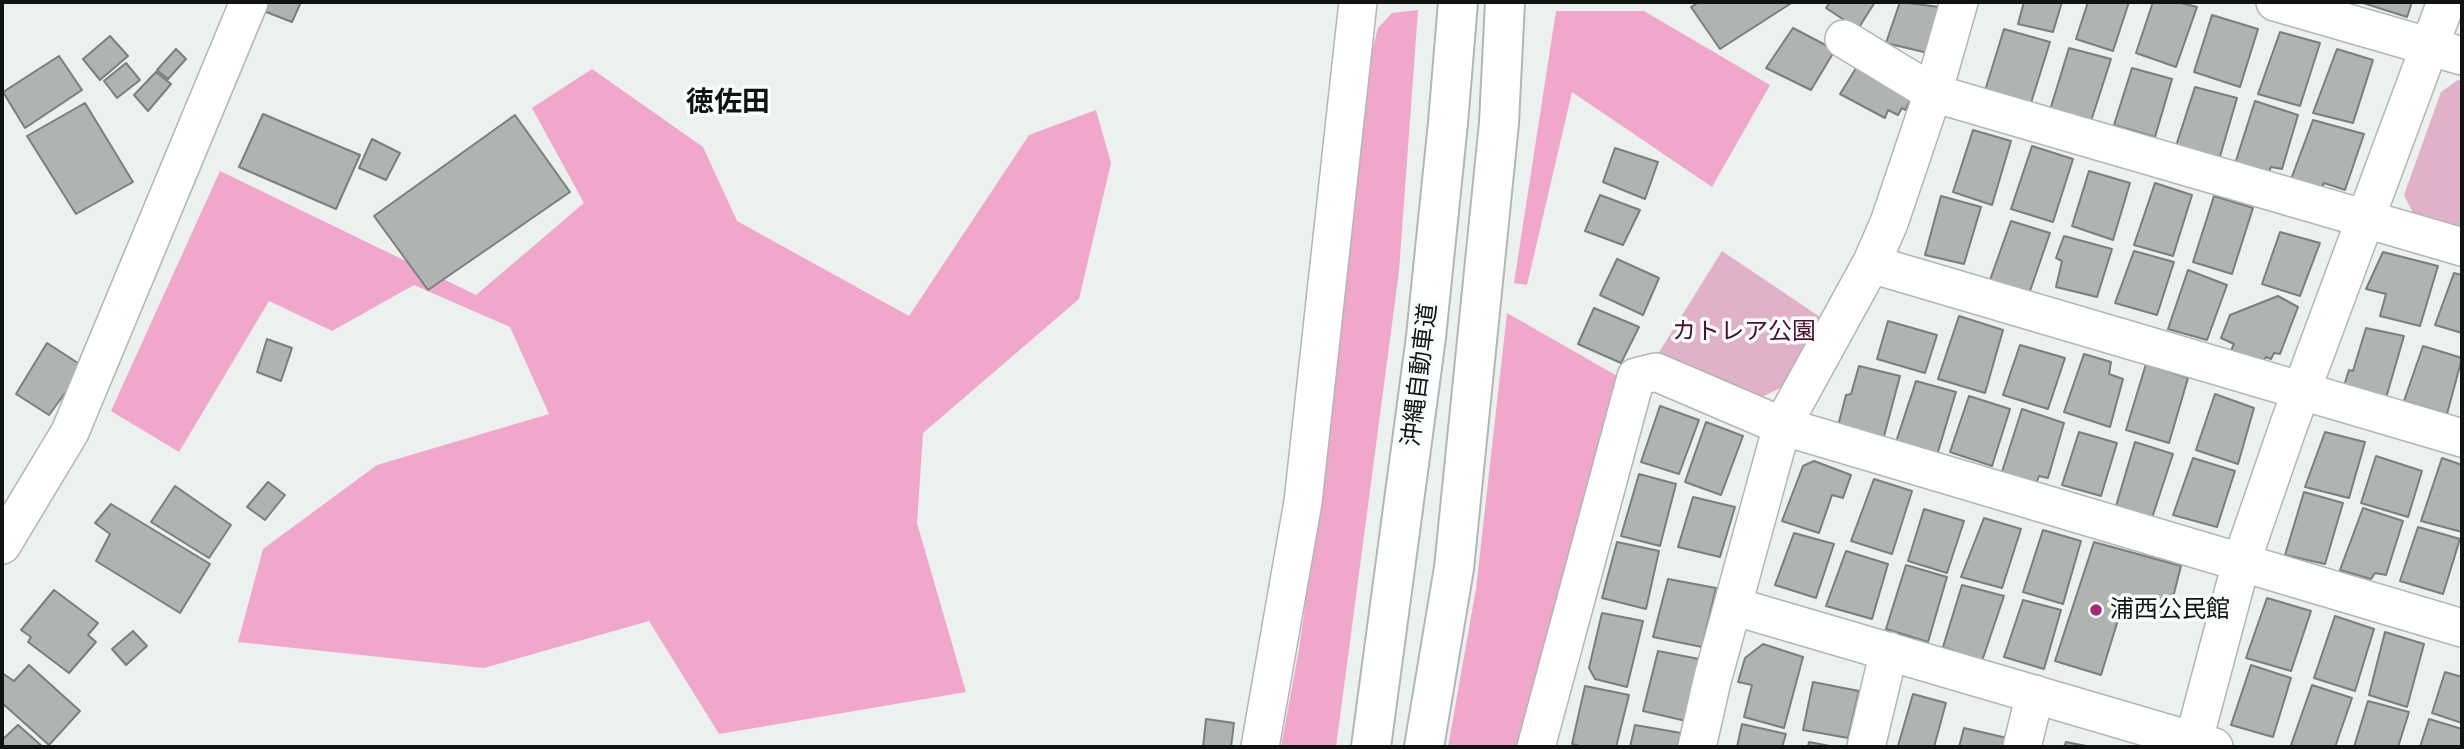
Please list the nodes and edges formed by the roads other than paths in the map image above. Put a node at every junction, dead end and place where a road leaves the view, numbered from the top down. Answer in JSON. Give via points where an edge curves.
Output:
{"nodes":[{"id":1,"x":249,"y":2,"type":"edge"},
{"id":2,"x":1358,"y":2,"type":"edge"},
{"id":3,"x":1458,"y":2,"type":"edge"},
{"id":4,"x":1505,"y":2,"type":"edge"},
{"id":5,"x":1959,"y":2,"type":"edge"},
{"id":6,"x":2275,"y":2,"type":"edge"},
{"id":7,"x":2446,"y":2,"type":"edge"},
{"id":8,"x":1844,"y":39,"type":"dead end"},
{"id":9,"x":2446,"y":51,"type":"edge"},
{"id":10,"x":1933,"y":93,"type":"junction"},
{"id":11,"x":2365,"y":218,"type":"junction"},
{"id":12,"x":2462,"y":247,"type":"edge"},
{"id":13,"x":1871,"y":264,"type":"junction"},
{"id":14,"x":2303,"y":390,"type":"junction"},
{"id":15,"x":1782,"y":426,"type":"junction"},
{"id":16,"x":2462,"y":438,"type":"edge"},
{"id":17,"x":2,"y":545,"type":"edge"},
{"id":18,"x":2241,"y":564,"type":"junction"},
{"id":19,"x":1733,"y":606,"type":"junction"},
{"id":20,"x":2462,"y":628,"type":"edge"},
{"id":21,"x":1889,"y":652,"type":"junction"},
{"id":22,"x":2035,"y":694,"type":"junction"},
{"id":23,"x":2200,"y":746,"type":"edge"},
{"id":24,"x":1259,"y":747,"type":"edge"},
{"id":25,"x":1371,"y":747,"type":"edge"},
{"id":26,"x":1424,"y":747,"type":"edge"},
{"id":27,"x":1536,"y":747,"type":"edge"},
{"id":28,"x":1697,"y":747,"type":"edge"},
{"id":29,"x":1866,"y":747,"type":"edge"},
{"id":30,"x":2022,"y":747,"type":"edge"}],
"edges":[{"from":1,"to":17,"type":"street","via":[[70,432]]},
{"from":2,"to":24,"type":"street","via":[[1303,502]]},
{"from":3,"to":25,"type":"highway","name":"沖縄自動車道","via":[[1426,337]]},
{"from":4,"to":26,"type":"highway","via":[[1499,123],[1454,568]]},
{"from":5,"to":10,"type":"street"},
{"from":6,"to":9,"type":"street"},
{"from":7,"to":9,"type":"street"},
{"from":8,"to":10,"type":"street"},
{"from":9,"to":11,"type":"street"},
{"from":10,"to":11,"type":"street"},
{"from":10,"to":13,"type":"street"},
{"from":11,"to":12,"type":"street"},
{"from":11,"to":14,"type":"street"},
{"from":13,"to":14,"type":"street"},
{"from":13,"to":15,"type":"street"},
{"from":14,"to":16,"type":"street"},
{"from":14,"to":18,"type":"street"},
{"from":15,"to":18,"type":"street"},
{"from":15,"to":19,"type":"street"},
{"from":15,"to":27,"type":"street","via":[[1656,372],[1636,377]]},
{"from":18,"to":20,"type":"street"},
{"from":18,"to":23,"type":"street"},
{"from":19,"to":21,"type":"street"},
{"from":19,"to":28,"type":"street"},
{"from":21,"to":22,"type":"street"},
{"from":21,"to":29,"type":"street"},
{"from":22,"to":23,"type":"street"},
{"from":22,"to":30,"type":"street"}]}
